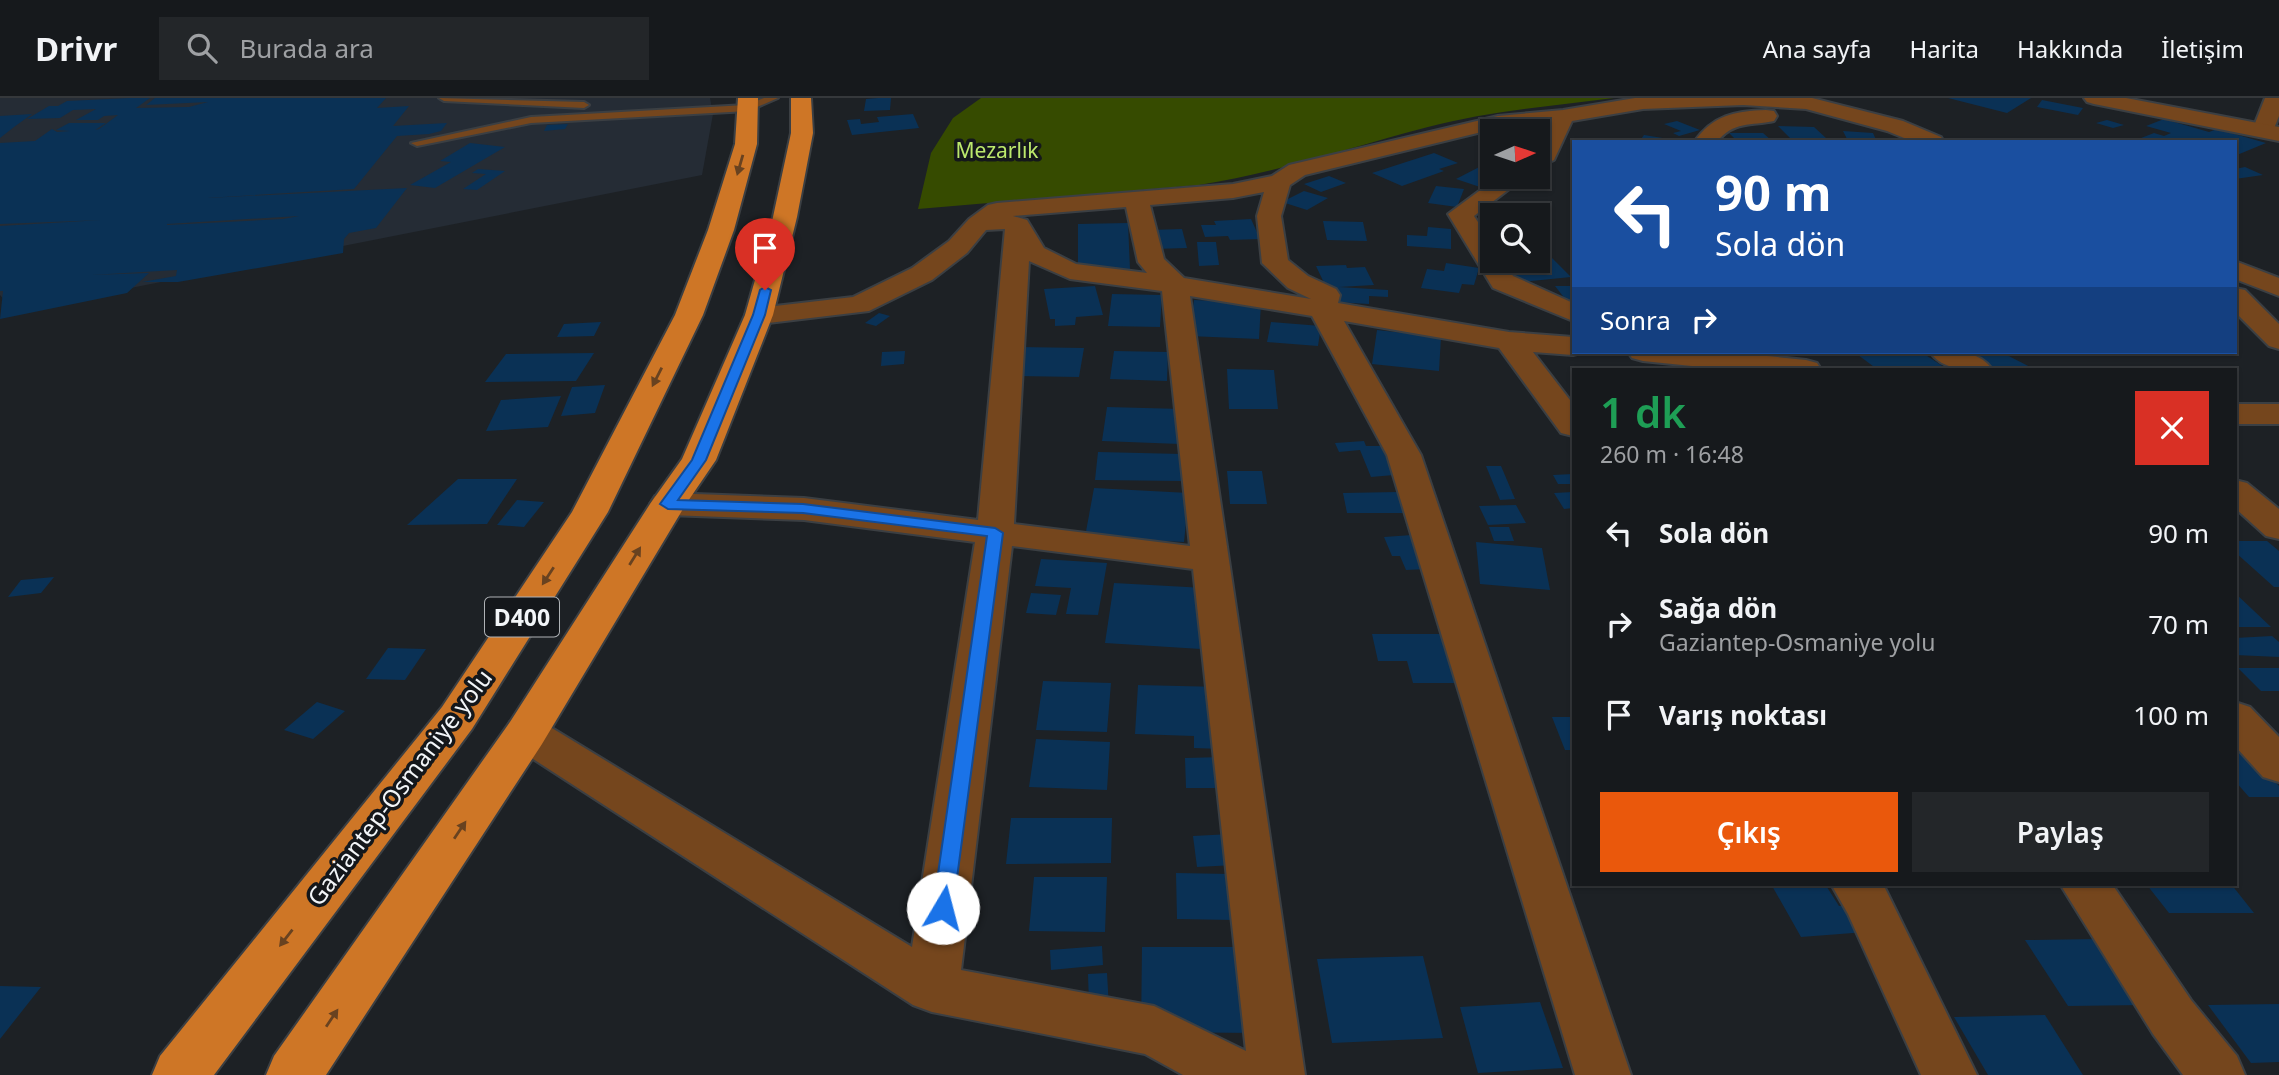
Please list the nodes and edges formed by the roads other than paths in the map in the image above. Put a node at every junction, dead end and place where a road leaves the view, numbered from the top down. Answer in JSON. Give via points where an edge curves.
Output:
{"nodes":[{"id":1,"x":444,"y":98,"type":"edge"},
{"id":2,"x":801,"y":98,"type":"edge"},
{"id":3,"x":2094,"y":98,"type":"edge"},
{"id":4,"x":2118,"y":98,"type":"edge"},
{"id":5,"x":2275,"y":98,"type":"edge"},
{"id":6,"x":756,"y":101,"type":"edge"},
{"id":7,"x":639,"y":113,"type":"junction"},
{"id":8,"x":1563,"y":116,"type":"junction"},
{"id":9,"x":1864,"y":119,"type":"junction"},
{"id":10,"x":2271,"y":129,"type":"edge"},
{"id":11,"x":1706,"y":140,"type":"edge"},
{"id":12,"x":1928,"y":140,"type":"edge"},
{"id":13,"x":417,"y":143,"type":"dead end"},
{"id":14,"x":1550,"y":146,"type":"edge"},
{"id":15,"x":1279,"y":182,"type":"junction"},
{"id":16,"x":1496,"y":189,"type":"edge"},
{"id":17,"x":1136,"y":199,"type":"junction"},
{"id":18,"x":978,"y":224,"type":"junction"},
{"id":19,"x":1018,"y":225,"type":"junction"},
{"id":20,"x":2237,"y":270,"type":"edge"},
{"id":21,"x":1175,"y":285,"type":"junction"},
{"id":22,"x":2279,"y":288,"type":"edge"},
{"id":23,"x":2237,"y":298,"type":"edge"},
{"id":24,"x":1323,"y":309,"type":"junction"},
{"id":25,"x":1572,"y":313,"type":"edge"},
{"id":26,"x":759,"y":315,"type":"junction"},
{"id":27,"x":2279,"y":340,"type":"edge"},
{"id":28,"x":1509,"y":341,"type":"junction"},
{"id":29,"x":1572,"y":346,"type":"edge"},
{"id":30,"x":1661,"y":354,"type":"edge"},
{"id":31,"x":1949,"y":354,"type":"edge"},
{"id":32,"x":1715,"y":360,"type":"edge"},
{"id":33,"x":1796,"y":368,"type":"edge"},
{"id":34,"x":1974,"y":368,"type":"edge"},
{"id":35,"x":2237,"y":414,"type":"edge"},
{"id":36,"x":2279,"y":414,"type":"edge"},
{"id":37,"x":1572,"y":425,"type":"edge"},
{"id":38,"x":2237,"y":491,"type":"edge"},
{"id":39,"x":668,"y":504,"type":"junction"},
{"id":40,"x":2279,"y":528,"type":"edge"},
{"id":41,"x":995,"y":533,"type":"junction"},
{"id":42,"x":1212,"y":560,"type":"junction"},
{"id":43,"x":2237,"y":720,"type":"edge"},
{"id":44,"x":526,"y":733,"type":"junction"},
{"id":45,"x":2279,"y":765,"type":"edge"},
{"id":46,"x":1857,"y":886,"type":"edge"},
{"id":47,"x":2086,"y":886,"type":"edge"},
{"id":48,"x":932,"y":988,"type":"junction"},
{"id":49,"x":180,"y":1075,"type":"edge"},
{"id":50,"x":294,"y":1075,"type":"edge"},
{"id":51,"x":1237,"y":1075,"type":"edge"},
{"id":52,"x":1277,"y":1075,"type":"edge"},
{"id":53,"x":1603,"y":1075,"type":"edge"},
{"id":54,"x":1949,"y":1075,"type":"edge"},
{"id":55,"x":2217,"y":1075,"type":"edge"}],
"edges":[{"from":1,"to":7,"type":"lane","via":[[621,105]]},
{"from":2,"to":26,"type":"highway","number":"D400","via":[[802,132]]},
{"from":3,"to":10,"type":"street"},
{"from":4,"to":10,"type":"street"},
{"from":5,"to":10,"type":"street"},
{"from":6,"to":7,"type":"lane"},
{"from":6,"to":49,"type":"highway","name":"Gaziantep-Osmaniye yolu","number":"D400","one_way":true,"via":[[721,230],[689,315],[590,512],[457,718]]},
{"from":7,"to":13,"type":"lane","via":[[531,120]]},
{"from":8,"to":9,"type":"street","via":[[1643,103],[1743,99],[1807,103]]},
{"from":8,"to":14,"type":"street"},
{"from":8,"to":15,"type":"street","via":[[1498,122],[1297,170]]},
{"from":9,"to":11,"type":"street","via":[[1791,114],[1732,118]]},
{"from":9,"to":12,"type":"street"},
{"from":15,"to":17,"type":"street","via":[[1233,191]]},
{"from":15,"to":24,"type":"street","via":[[1269,216],[1275,263],[1298,282],[1326,295]]},
{"from":16,"to":25,"type":"street","via":[[1460,214],[1503,282]]},
{"from":17,"to":18,"type":"street","via":[[997,210]]},
{"from":17,"to":21,"type":"street","via":[[1151,262]]},
{"from":18,"to":19,"type":"street","via":[[999,220]]},
{"from":18,"to":26,"type":"street","via":[[958,247],[922,274],[859,305]]},
{"from":19,"to":21,"type":"street","via":[[1034,253],[1070,271]]},
{"from":19,"to":41,"type":"street"},
{"from":20,"to":22,"type":"street"},
{"from":21,"to":24,"type":"street"},
{"from":21,"to":42,"type":"street"},
{"from":23,"to":27,"type":"street"},
{"from":24,"to":28,"type":"street"},
{"from":24,"to":53,"type":"street","via":[[1404,455]]},
{"from":26,"to":39,"type":"highway","number":"D400","via":[[699,460]]},
{"from":28,"to":29,"type":"street"},
{"from":28,"to":37,"type":"street"},
{"from":30,"to":32,"type":"street"},
{"from":31,"to":34,"type":"street"},
{"from":32,"to":33,"type":"street"},
{"from":35,"to":36,"type":"street"},
{"from":38,"to":40,"type":"street"},
{"from":39,"to":41,"type":"street","via":[[803,509]]},
{"from":44,"to":39,"type":"highway","number":"D400","one_way":true},
{"from":41,"to":42,"type":"street"},
{"from":41,"to":48,"type":"street"},
{"from":42,"to":52,"type":"street"},
{"from":43,"to":45,"type":"street"},
{"from":44,"to":48,"type":"street"},
{"from":50,"to":44,"type":"highway","number":"D400","one_way":true},
{"from":46,"to":54,"type":"street"},
{"from":47,"to":55,"type":"street","via":[[2172,1017]]},
{"from":48,"to":51,"type":"street","via":[[1154,1031]]}]}
